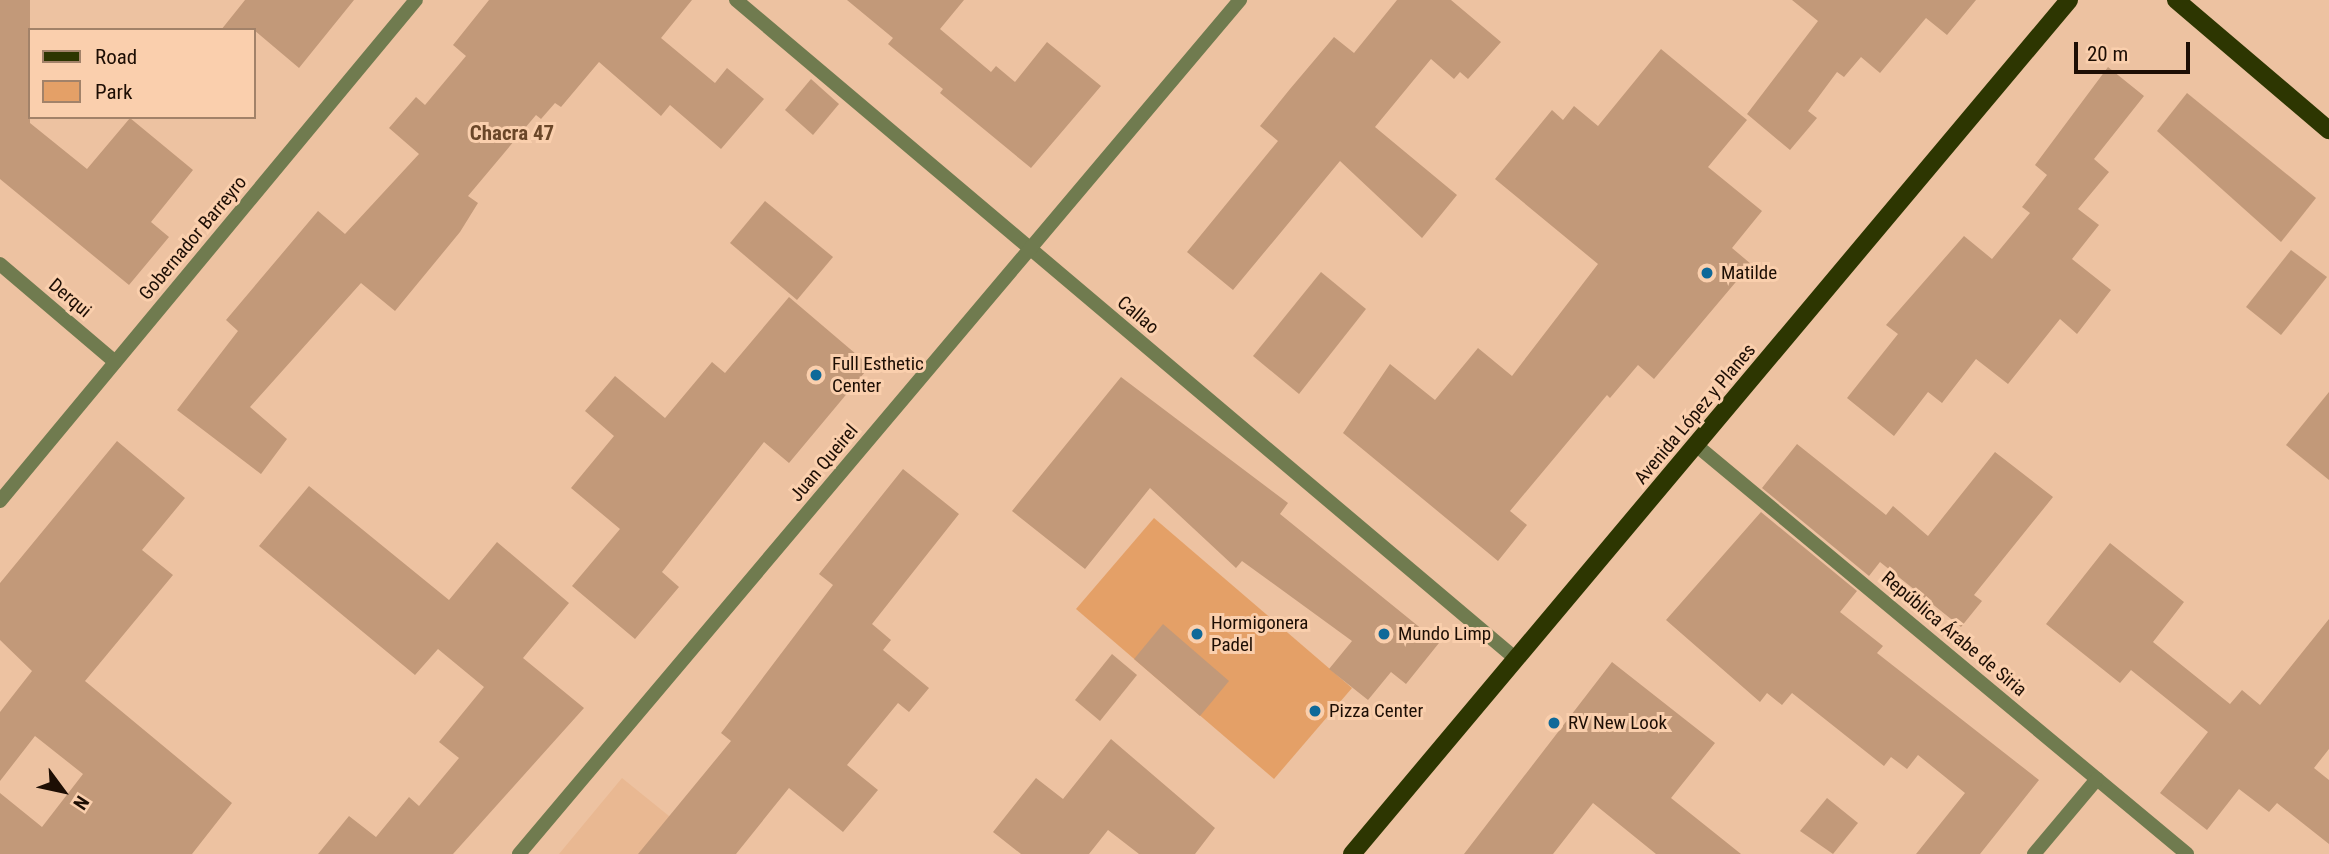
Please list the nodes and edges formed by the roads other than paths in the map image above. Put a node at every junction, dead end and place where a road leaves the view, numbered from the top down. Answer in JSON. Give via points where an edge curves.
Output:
{"nodes":[{"id":1,"x":416,"y":0,"type":"edge"},
{"id":2,"x":736,"y":0,"type":"edge"},
{"id":3,"x":1240,"y":0,"type":"edge"},
{"id":4,"x":2069,"y":0,"type":"edge"},
{"id":5,"x":2176,"y":0,"type":"edge"},
{"id":6,"x":2329,"y":130,"type":"edge"},
{"id":7,"x":1030,"y":249,"type":"junction"},
{"id":8,"x":0,"y":264,"type":"edge"},
{"id":9,"x":115,"y":362,"type":"junction"},
{"id":10,"x":1696,"y":445,"type":"junction"},
{"id":11,"x":0,"y":501,"type":"edge"},
{"id":12,"x":1516,"y":659,"type":"junction"},
{"id":13,"x":2096,"y":779,"type":"junction"},
{"id":14,"x":519,"y":854,"type":"edge"},
{"id":15,"x":1352,"y":854,"type":"edge"},
{"id":16,"x":2034,"y":854,"type":"edge"},
{"id":17,"x":2187,"y":854,"type":"edge"}],
"edges":[{"from":1,"to":9,"type":"street","name":"Gobernador Barreyro"},
{"from":2,"to":7,"type":"street","name":"Callao"},
{"from":3,"to":7,"type":"street","name":"Juan Queirel"},
{"from":4,"to":10,"type":"main road","name":"Avenida López y Planes"},
{"from":5,"to":6,"type":"main road"},
{"from":7,"to":12,"type":"street","name":"Callao"},
{"from":7,"to":14,"type":"street","name":"Juan Queirel"},
{"from":8,"to":9,"type":"street","name":"Derqui"},
{"from":9,"to":11,"type":"street","name":"Gobernador Barreyro"},
{"from":10,"to":12,"type":"main road","name":"Avenida López y Planes"},
{"from":10,"to":13,"type":"street","name":"República Árabe de Siria"},
{"from":12,"to":15,"type":"main road","name":"Avenida López y Planes"},
{"from":13,"to":16,"type":"street"},
{"from":13,"to":17,"type":"street","name":"República Árabe de Siria"}]}
